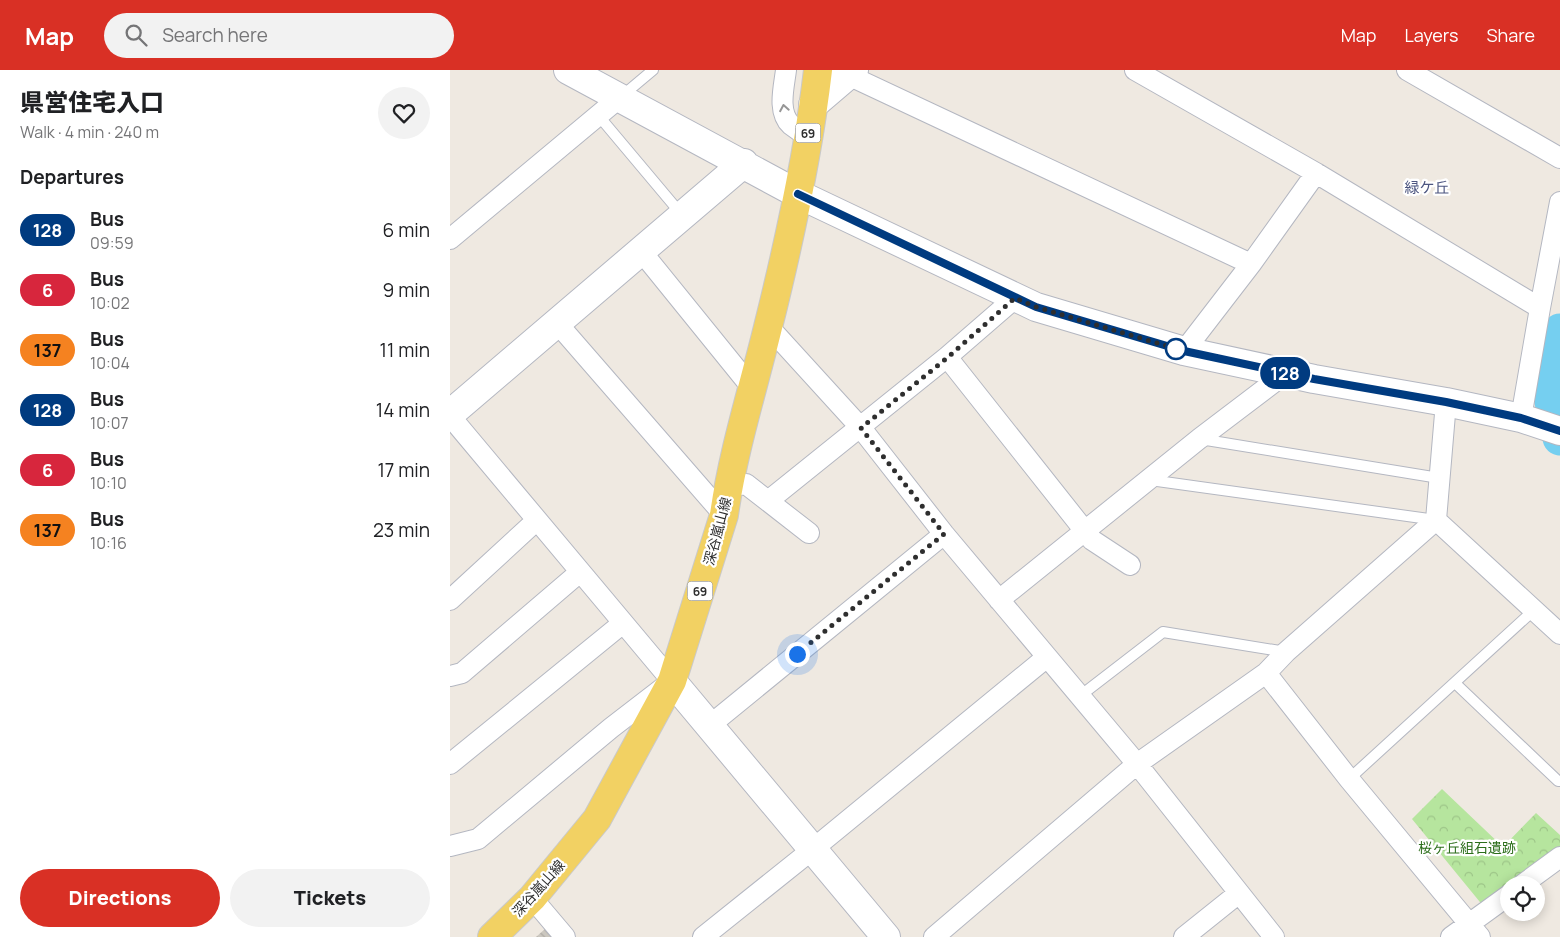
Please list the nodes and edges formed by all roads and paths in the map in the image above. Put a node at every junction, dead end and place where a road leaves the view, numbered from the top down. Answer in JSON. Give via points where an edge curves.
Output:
{"nodes":[{"id":1,"x":568,"y":70,"type":"edge"},
{"id":2,"x":653,"y":70,"type":"edge"},
{"id":3,"x":786,"y":70,"type":"edge"},
{"id":4,"x":818,"y":70,"type":"edge"},
{"id":5,"x":1135,"y":70,"type":"edge"},
{"id":6,"x":1407,"y":70,"type":"edge"},
{"id":7,"x":851,"y":72,"type":"edge"},
{"id":8,"x":619,"y":98,"type":"junction"},
{"id":9,"x":813,"y":105,"type":"junction"},
{"id":10,"x":598,"y":115,"type":"junction"},
{"id":11,"x":808,"y":136,"type":"junction"},
{"id":12,"x":1560,"y":158,"type":"edge"},
{"id":13,"x":744,"y":164,"type":"junction"},
{"id":14,"x":1316,"y":174,"type":"junction"},
{"id":15,"x":798,"y":194,"type":"junction"},
{"id":16,"x":1560,"y":202,"type":"edge"},
{"id":17,"x":682,"y":216,"type":"junction"},
{"id":18,"x":450,"y":239,"type":"edge"},
{"id":19,"x":642,"y":251,"type":"junction"},
{"id":20,"x":1251,"y":264,"type":"junction"},
{"id":21,"x":1015,"y":298,"type":"junction"},
{"id":22,"x":1540,"y":308,"type":"junction"},
{"id":23,"x":557,"y":323,"type":"junction"},
{"id":24,"x":768,"y":326,"type":"junction"},
{"id":25,"x":1184,"y":351,"type":"junction"},
{"id":26,"x":947,"y":358,"type":"junction"},
{"id":27,"x":1286,"y":373,"type":"junction"},
{"id":28,"x":752,"y":388,"type":"junction"},
{"id":29,"x":1446,"y":402,"type":"junction"},
{"id":30,"x":450,"y":415,"type":"edge"},
{"id":31,"x":1521,"y":418,"type":"junction"},
{"id":32,"x":861,"y":428,"type":"junction"},
{"id":33,"x":1554,"y":428,"type":"edge"},
{"id":34,"x":1199,"y":439,"type":"junction"},
{"id":35,"x":1439,"y":478,"type":"junction"},
{"id":36,"x":1149,"y":480,"type":"junction"},
{"id":37,"x":728,"y":487,"type":"junction"},
{"id":38,"x":768,"y":501,"type":"junction"},
{"id":39,"x":724,"y":515,"type":"junction"},
{"id":40,"x":537,"y":520,"type":"junction"},
{"id":41,"x":1436,"y":520,"type":"junction"},
{"id":42,"x":1085,"y":531,"type":"junction"},
{"id":43,"x":809,"y":533,"type":"dead end"},
{"id":44,"x":944,"y":534,"type":"junction"},
{"id":45,"x":1130,"y":565,"type":"dead end"},
{"id":46,"x":580,"y":572,"type":"junction"},
{"id":47,"x":450,"y":600,"type":"edge"},
{"id":48,"x":999,"y":600,"type":"junction"},
{"id":49,"x":1534,"y":610,"type":"junction"},
{"id":50,"x":623,"y":623,"type":"junction"},
{"id":51,"x":1560,"y":634,"type":"edge"},
{"id":52,"x":1286,"y":652,"type":"junction"},
{"id":53,"x":1047,"y":657,"type":"junction"},
{"id":54,"x":1266,"y":673,"type":"junction"},
{"id":55,"x":450,"y":676,"type":"edge"},
{"id":56,"x":672,"y":681,"type":"junction"},
{"id":57,"x":1455,"y":682,"type":"junction"},
{"id":58,"x":1080,"y":696,"type":"junction"},
{"id":59,"x":710,"y":726,"type":"junction"},
{"id":60,"x":450,"y":764,"type":"edge"},
{"id":61,"x":1137,"y":764,"type":"junction"},
{"id":62,"x":1349,"y":779,"type":"junction"},
{"id":63,"x":1560,"y":781,"type":"edge"},
{"id":64,"x":450,"y":846,"type":"edge"},
{"id":65,"x":813,"y":849,"type":"junction"},
{"id":66,"x":1560,"y":857,"type":"edge"},
{"id":67,"x":1534,"y":876,"type":"edge"},
{"id":68,"x":1239,"y":893,"type":"junction"},
{"id":69,"x":532,"y":898,"type":"junction"},
{"id":70,"x":1500,"y":904,"type":"edge"},
{"id":71,"x":1474,"y":931,"type":"edge"},
{"id":72,"x":492,"y":937,"type":"edge"},
{"id":73,"x":565,"y":937,"type":"edge"},
{"id":74,"x":703,"y":937,"type":"edge"},
{"id":75,"x":886,"y":937,"type":"edge"},
{"id":76,"x":934,"y":937,"type":"edge"},
{"id":77,"x":1184,"y":937,"type":"edge"},
{"id":78,"x":1274,"y":937,"type":"edge"},
{"id":79,"x":1451,"y":937,"type":"edge"}],
"edges":[{"from":1,"to":8,"type":"street"},
{"from":2,"to":8,"type":"lane"},
{"from":11,"to":3,"type":"street","one_way":true,"via":[[790,124],[783,113]]},
{"from":4,"to":9,"type":"main road","name":"深谷嵐山線","number":"69"},
{"from":5,"to":14,"type":"street"},
{"from":6,"to":12,"type":"street"},
{"from":7,"to":9,"type":"street"},
{"from":7,"to":20,"type":"street"},
{"from":8,"to":10,"type":"street"},
{"from":8,"to":13,"type":"street"},
{"from":9,"to":11,"type":"main road","name":"深谷嵐山線","number":"69"},
{"from":10,"to":17,"type":"lane"},
{"from":10,"to":18,"type":"street"},
{"from":11,"to":15,"type":"main road","name":"深谷嵐山線","number":"69"},
{"from":13,"to":15,"type":"street"},
{"from":13,"to":17,"type":"street"},
{"from":14,"to":20,"type":"street"},
{"from":14,"to":22,"type":"street"},
{"from":15,"to":21,"type":"street"},
{"from":15,"to":24,"type":"main road","name":"深谷嵐山線","number":"69"},
{"from":16,"to":22,"type":"street"},
{"from":17,"to":19,"type":"street"},
{"from":19,"to":23,"type":"street"},
{"from":19,"to":28,"type":"street"},
{"from":20,"to":25,"type":"street"},
{"from":21,"to":25,"type":"street"},
{"from":21,"to":26,"type":"street"},
{"from":22,"to":31,"type":"street"},
{"from":23,"to":30,"type":"street"},
{"from":23,"to":39,"type":"street"},
{"from":24,"to":28,"type":"main road","name":"深谷嵐山線","number":"69"},
{"from":24,"to":32,"type":"street"},
{"from":25,"to":27,"type":"street"},
{"from":26,"to":32,"type":"street"},
{"from":26,"to":42,"type":"street"},
{"from":27,"to":29,"type":"street"},
{"from":27,"to":34,"type":"street"},
{"from":28,"to":37,"type":"main road","name":"深谷嵐山線","number":"69"},
{"from":29,"to":31,"type":"street"},
{"from":29,"to":35,"type":"street"},
{"from":30,"to":40,"type":"street"},
{"from":31,"to":33,"type":"street"},
{"from":32,"to":38,"type":"street"},
{"from":32,"to":44,"type":"street"},
{"from":34,"to":35,"type":"lane"},
{"from":34,"to":36,"type":"street"},
{"from":35,"to":41,"type":"street"},
{"from":36,"to":41,"type":"lane"},
{"from":36,"to":42,"type":"street"},
{"from":37,"to":38,"type":"street","via":[[746,484]]},
{"from":37,"to":39,"type":"main road","name":"深谷嵐山線","number":"69"},
{"from":38,"to":43,"type":"street"},
{"from":39,"to":56,"type":"main road","name":"深谷嵐山線","number":"69"},
{"from":40,"to":46,"type":"street"},
{"from":40,"to":47,"type":"street"},
{"from":41,"to":49,"type":"street"},
{"from":41,"to":52,"type":"street"},
{"from":42,"to":45,"type":"street","via":[[1092,540]]},
{"from":42,"to":48,"type":"street"},
{"from":44,"to":48,"type":"street"},
{"from":44,"to":59,"type":"street"},
{"from":46,"to":50,"type":"street"},
{"from":46,"to":55,"type":"street","via":[[462,673]]},
{"from":48,"to":53,"type":"street"},
{"from":49,"to":51,"type":"street"},
{"from":49,"to":57,"type":"lane"},
{"from":50,"to":56,"type":"street"},
{"from":50,"to":60,"type":"street"},
{"from":52,"to":54,"type":"street"},
{"from":52,"to":58,"type":"lane","via":[[1163,632]]},
{"from":53,"to":58,"type":"street"},
{"from":53,"to":65,"type":"street"},
{"from":54,"to":61,"type":"street"},
{"from":54,"to":62,"type":"street"},
{"from":56,"to":59,"type":"street"},
{"from":56,"to":64,"type":"street","via":[[478,839]]},
{"from":56,"to":69,"type":"main road","name":"深谷嵐山線","number":"69","via":[[597,819]]},
{"from":57,"to":62,"type":"lane"},
{"from":57,"to":63,"type":"lane"},
{"from":58,"to":61,"type":"street"},
{"from":59,"to":65,"type":"street"},
{"from":61,"to":68,"type":"street"},
{"from":61,"to":76,"type":"street"},
{"from":62,"to":71,"type":"street"},
{"from":65,"to":74,"type":"street"},
{"from":65,"to":75,"type":"street"},
{"from":66,"to":67,"type":"street"},
{"from":68,"to":77,"type":"street"},
{"from":68,"to":78,"type":"street"},
{"from":69,"to":72,"type":"main road","name":"深谷嵐山線","number":"69"},
{"from":69,"to":73,"type":"street"},
{"from":70,"to":71,"type":"street"},
{"from":71,"to":79,"type":"street"}]}
